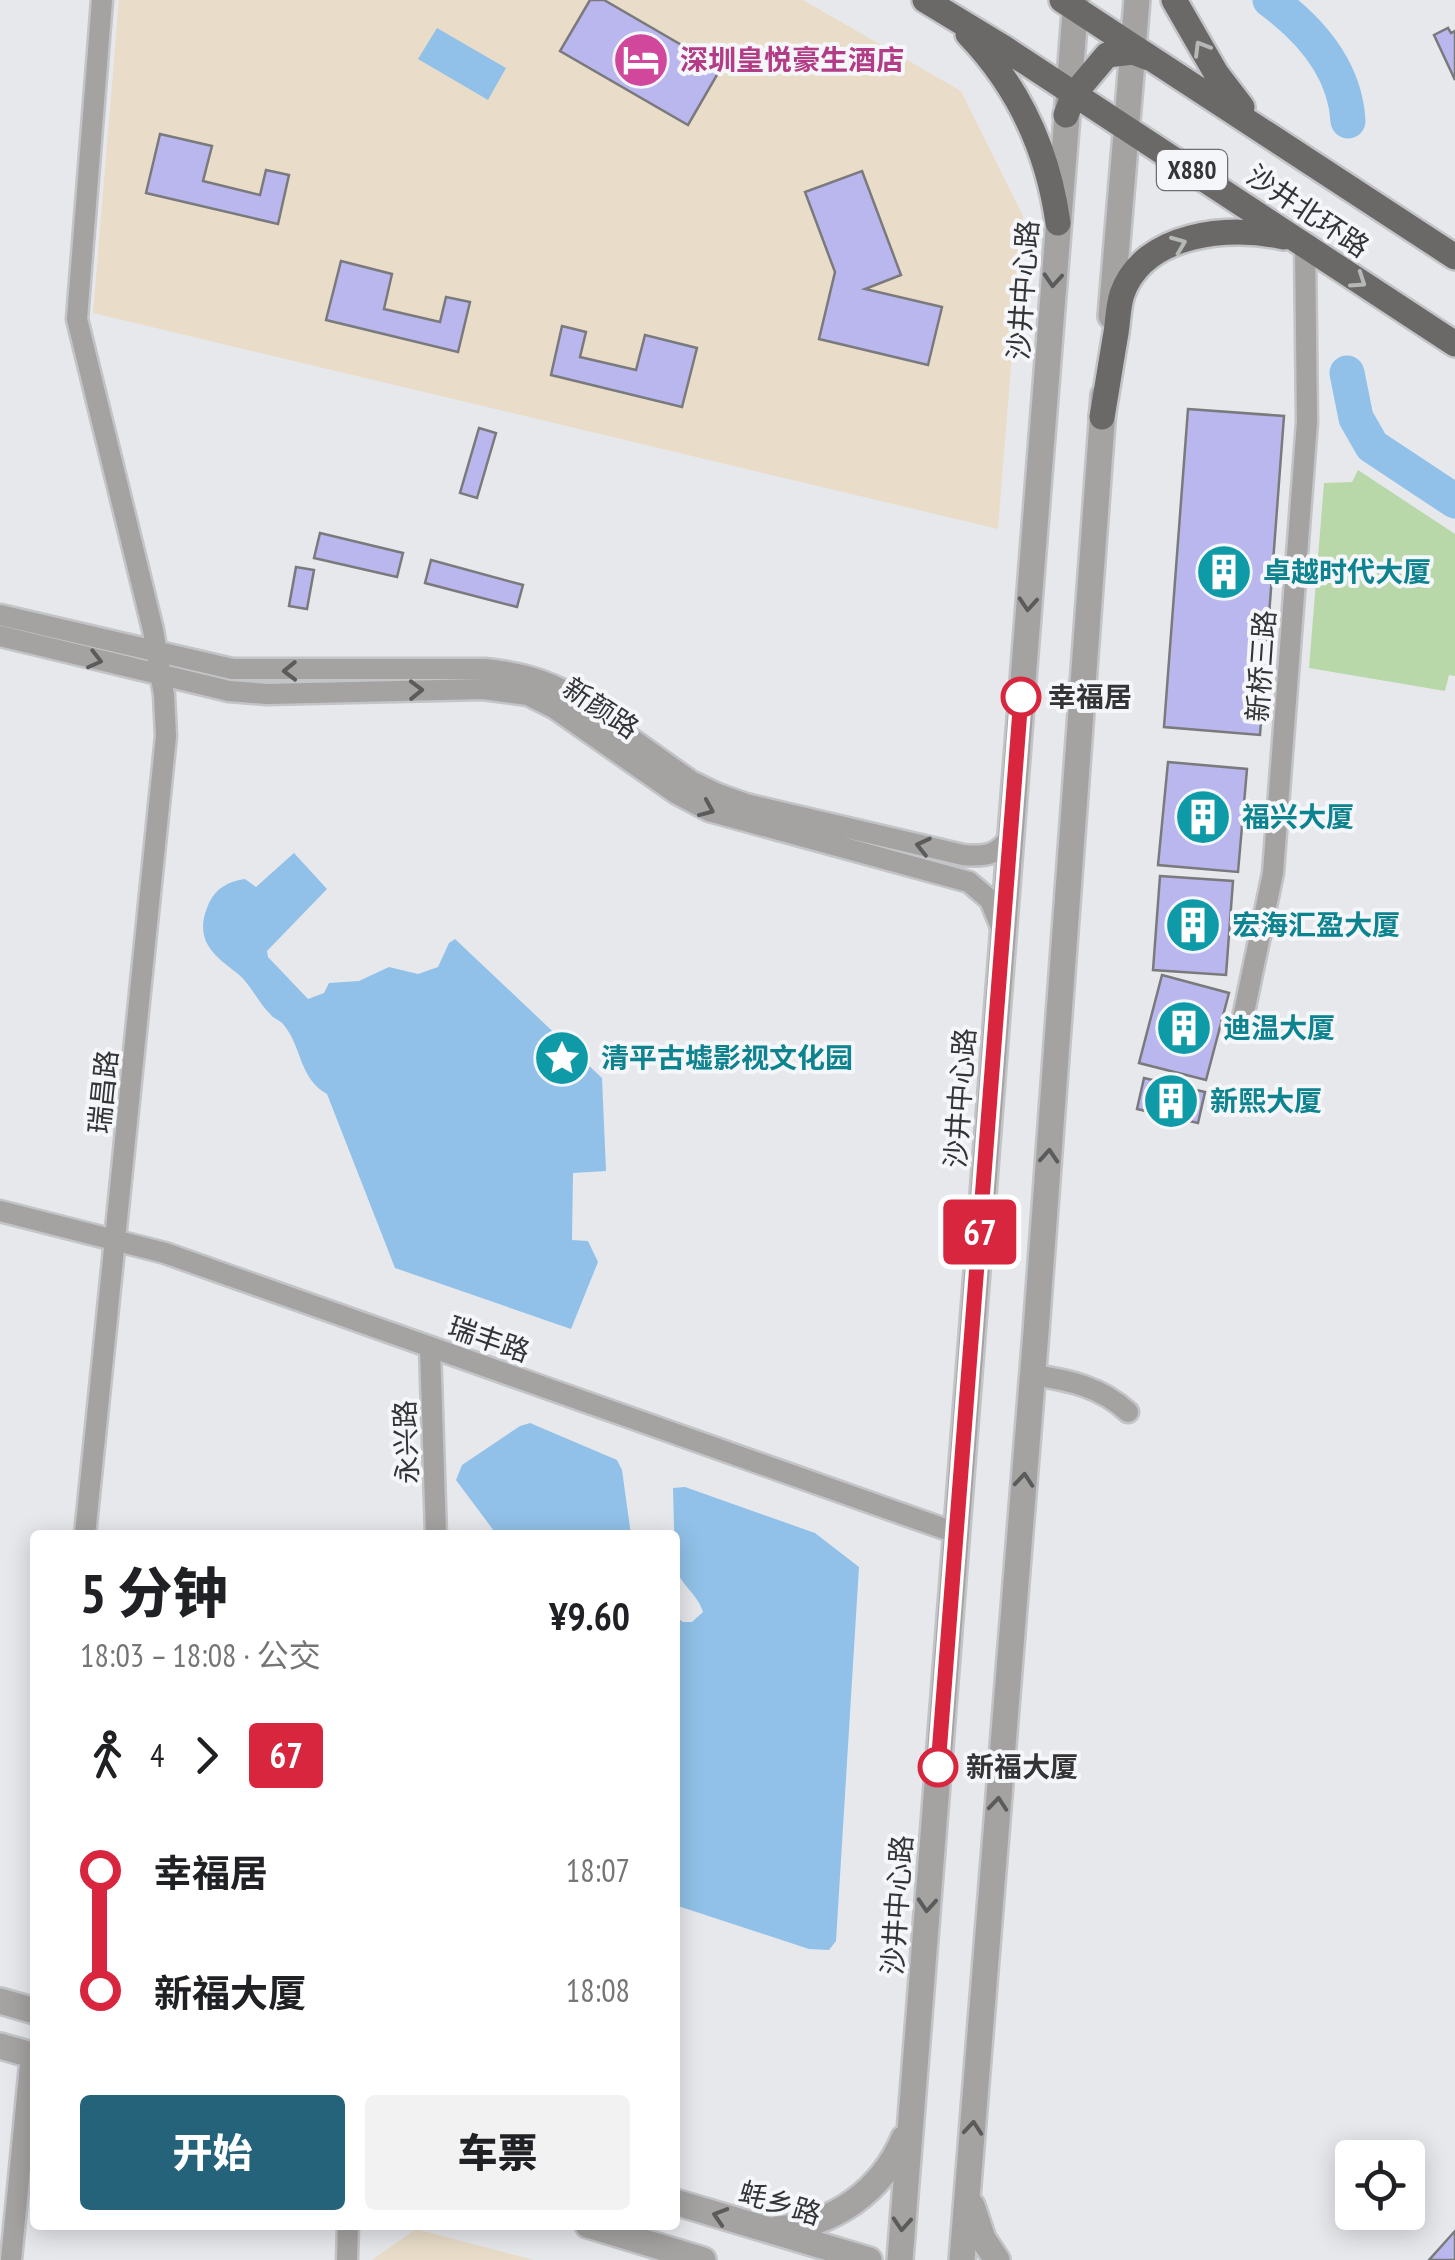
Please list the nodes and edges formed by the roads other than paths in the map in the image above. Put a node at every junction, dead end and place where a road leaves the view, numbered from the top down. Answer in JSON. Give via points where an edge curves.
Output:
{"nodes":[{"id":1,"x":102,"y":0,"type":"edge"},
{"id":2,"x":1137,"y":0,"type":"edge"},
{"id":3,"x":1174,"y":0,"type":"edge"},
{"id":4,"x":1071,"y":3,"type":"edge"},
{"id":5,"x":931,"y":4,"type":"edge"},
{"id":6,"x":1133,"y":49,"type":"junction"},
{"id":7,"x":1070,"y":100,"type":"junction"},
{"id":8,"x":1127,"y":128,"type":"junction"},
{"id":9,"x":1316,"y":166,"type":"junction"},
{"id":10,"x":1058,"y":224,"type":"junction"},
{"id":11,"x":1306,"y":245,"type":"junction"},
{"id":12,"x":1455,"y":256,"type":"edge"},
{"id":13,"x":1455,"y":344,"type":"edge"},
{"id":14,"x":1102,"y":417,"type":"junction"},
{"id":15,"x":0,"y":615,"type":"edge"},
{"id":16,"x":0,"y":636,"type":"edge"},
{"id":17,"x":157,"y":654,"type":"junction"},
{"id":18,"x":161,"y":676,"type":"junction"},
{"id":19,"x":1010,"y":836,"type":"junction"},
{"id":20,"x":1002,"y":936,"type":"junction"},
{"id":21,"x":1241,"y":1027,"type":"dead end"},
{"id":22,"x":0,"y":1211,"type":"edge"},
{"id":23,"x":116,"y":1239,"type":"junction"},
{"id":24,"x":430,"y":1347,"type":"junction"},
{"id":25,"x":1033,"y":1375,"type":"junction"},
{"id":26,"x":1128,"y":1412,"type":"dead end"},
{"id":27,"x":85,"y":1530,"type":"edge"},
{"id":28,"x":436,"y":1530,"type":"edge"},
{"id":29,"x":956,"y":1533,"type":"junction"},
{"id":30,"x":0,"y":2001,"type":"edge"},
{"id":31,"x":30,"y":2010,"type":"edge"},
{"id":32,"x":0,"y":2046,"type":"edge"},
{"id":33,"x":30,"y":2055,"type":"edge"},
{"id":34,"x":30,"y":2084,"type":"edge"},
{"id":35,"x":910,"y":2119,"type":"junction"},
{"id":36,"x":968,"y":2182,"type":"junction"},
{"id":37,"x":680,"y":2204,"type":"edge"},
{"id":38,"x":348,"y":2230,"type":"edge"},
{"id":39,"x":604,"y":2230,"type":"edge"},
{"id":40,"x":765,"y":2230,"type":"junction"},
{"id":41,"x":11,"y":2260,"type":"edge"},
{"id":42,"x":348,"y":2260,"type":"edge"},
{"id":43,"x":703,"y":2260,"type":"edge"},
{"id":44,"x":869,"y":2260,"type":"edge"},
{"id":45,"x":900,"y":2260,"type":"edge"},
{"id":46,"x":962,"y":2260,"type":"edge"},
{"id":47,"x":996,"y":2260,"type":"edge"}],
"edges":[{"from":1,"to":17,"type":"street","name":"瑞昌路","via":[[78,319]]},
{"from":2,"to":6,"type":"street"},
{"from":9,"to":3,"type":"main road","one_way":true,"via":[[1237,102]]},
{"from":4,"to":6,"type":"main road","name":"沙井北环路","number":"X880"},
{"from":4,"to":7,"type":"street","name":"沙井中心路"},
{"from":5,"to":7,"type":"main road","name":"沙井北环路","number":"X880"},
{"from":5,"to":10,"type":"main road","via":[[989,58],[1027,117],[1044,153]]},
{"from":6,"to":7,"type":"main road","via":[[1108,55]]},
{"from":6,"to":8,"type":"street"},
{"from":6,"to":9,"type":"main road","name":"沙井北环路","number":"X880"},
{"from":7,"to":8,"type":"main road","name":"沙井北环路","number":"X880"},
{"from":7,"to":10,"type":"street","name":"沙井中心路"},
{"from":8,"to":11,"type":"main road","name":"沙井北环路","number":"X880"},
{"from":8,"to":14,"type":"street"},
{"from":9,"to":12,"type":"main road","name":"沙井北环路","number":"X880"},
{"from":10,"to":19,"type":"street","name":"沙井中心路","one_way":true},
{"from":11,"to":13,"type":"main road","name":"沙井北环路","number":"X880","one_way":true},
{"from":14,"to":11,"type":"main road","one_way":true,"via":[[1122,294],[1141,266],[1186,240],[1230,232],[1272,234]]},
{"from":11,"to":21,"type":"street","name":"新桥三路","via":[[1307,422],[1273,873]]},
{"from":25,"to":14,"type":"street","one_way":true},
{"from":15,"to":17,"type":"street","name":"新颜路"},
{"from":16,"to":18,"type":"street","name":"新颜路","one_way":true},
{"from":17,"to":18,"type":"street","name":"瑞昌路"},
{"from":19,"to":17,"type":"street","name":"新颜路","one_way":true,"via":[[993,854],[963,855],[746,804],[691,781],[563,690],[515,672],[270,672]]},
{"from":18,"to":20,"type":"street","name":"新颜路","one_way":true,"via":[[248,693],[483,689],[528,695],[709,811],[970,882],[996,910]]},
{"from":18,"to":23,"type":"street","name":"瑞昌路","via":[[166,736]]},
{"from":19,"to":20,"type":"street","name":"沙井中心路"},
{"from":20,"to":29,"type":"street","name":"沙井中心路"},
{"from":22,"to":23,"type":"street","name":"瑞丰路"},
{"from":23,"to":24,"type":"street","name":"瑞丰路"},
{"from":23,"to":27,"type":"street","name":"瑞昌路"},
{"from":24,"to":28,"type":"street","name":"永兴路"},
{"from":24,"to":29,"type":"street","name":"瑞丰路"},
{"from":25,"to":26,"type":"street","via":[[1100,1391]]},
{"from":36,"to":25,"type":"street","one_way":true},
{"from":29,"to":35,"type":"street","name":"沙井中心路","one_way":true},
{"from":30,"to":31,"type":"street"},
{"from":32,"to":33,"type":"street"},
{"from":34,"to":41,"type":"street"},
{"from":35,"to":40,"type":"street","via":[[885,2172],[852,2204],[811,2224]]},
{"from":35,"to":45,"type":"street","name":"沙井中心路","one_way":true},
{"from":36,"to":46,"type":"street"},
{"from":36,"to":47,"type":"street","via":[[977,2224]]},
{"from":40,"to":37,"type":"street","name":"蚝乡路","one_way":true},
{"from":38,"to":42,"type":"street"},
{"from":39,"to":43,"type":"street"},
{"from":40,"to":44,"type":"street","name":"蚝乡路"}]}
